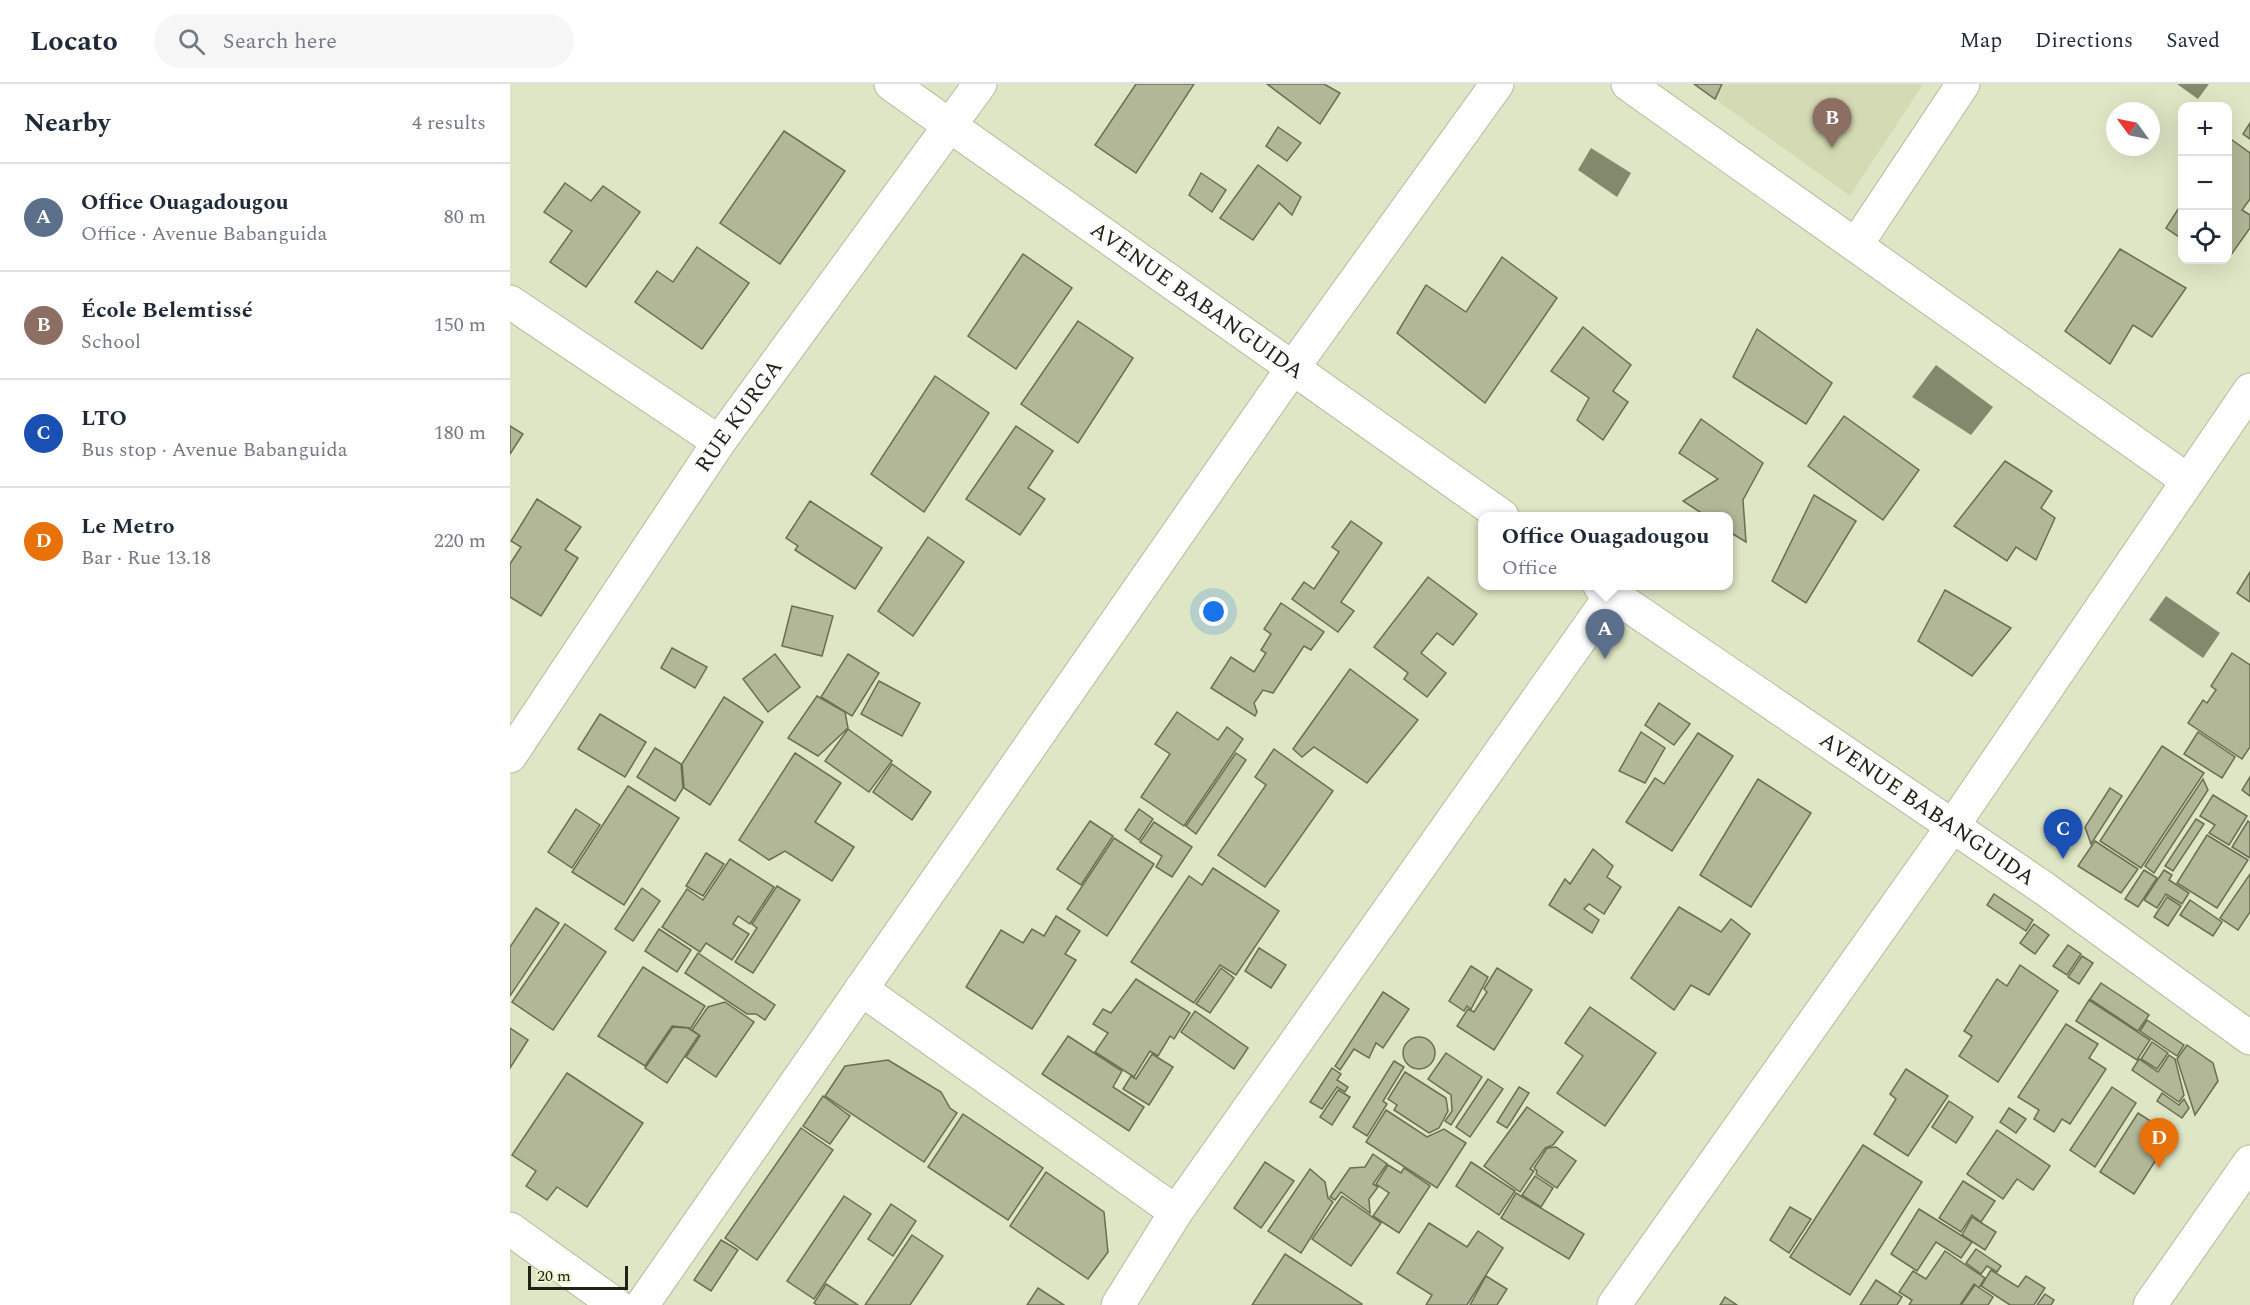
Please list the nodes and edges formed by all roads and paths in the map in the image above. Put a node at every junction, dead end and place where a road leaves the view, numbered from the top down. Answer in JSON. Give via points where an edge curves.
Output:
{"nodes":[{"id":1,"x":891,"y":84,"type":"edge"},
{"id":2,"x":980,"y":84,"type":"edge"},
{"id":3,"x":1497,"y":84,"type":"edge"},
{"id":4,"x":1628,"y":84,"type":"edge"},
{"id":5,"x":1964,"y":84,"type":"edge"},
{"id":6,"x":951,"y":126,"type":"junction"},
{"id":7,"x":1856,"y":245,"type":"junction"},
{"id":8,"x":510,"y":302,"type":"edge"},
{"id":9,"x":1292,"y":369,"type":"junction"},
{"id":10,"x":2250,"y":390,"type":"edge"},
{"id":11,"x":719,"y":442,"type":"junction"},
{"id":12,"x":2187,"y":480,"type":"junction"},
{"id":13,"x":1496,"y":512,"type":"edge"},
{"id":14,"x":1606,"y":590,"type":"edge"},
{"id":15,"x":510,"y":756,"type":"edge"},
{"id":16,"x":1952,"y":827,"type":"junction"},
{"id":17,"x":861,"y":989,"type":"junction"},
{"id":18,"x":2250,"y":1038,"type":"edge"},
{"id":19,"x":2250,"y":1162,"type":"edge"},
{"id":20,"x":1176,"y":1212,"type":"junction"},
{"id":21,"x":510,"y":1229,"type":"edge"},
{"id":22,"x":616,"y":1305,"type":"edge"},
{"id":23,"x":642,"y":1305,"type":"edge"},
{"id":24,"x":1118,"y":1305,"type":"edge"},
{"id":25,"x":1614,"y":1305,"type":"edge"},
{"id":26,"x":2150,"y":1305,"type":"edge"}],
"edges":[{"from":1,"to":6,"type":"street","name":"AVENUE BABANGUIDA"},
{"from":2,"to":6,"type":"street","name":"RUE KURGA"},
{"from":3,"to":9,"type":"street"},
{"from":4,"to":7,"type":"street"},
{"from":5,"to":7,"type":"street"},
{"from":6,"to":9,"type":"street","name":"AVENUE BABANGUIDA"},
{"from":6,"to":11,"type":"street","name":"RUE KURGA"},
{"from":7,"to":12,"type":"street"},
{"from":8,"to":11,"type":"street"},
{"from":9,"to":13,"type":"street","name":"AVENUE BABANGUIDA"},
{"from":9,"to":17,"type":"street"},
{"from":10,"to":12,"type":"street"},
{"from":11,"to":15,"type":"street","name":"RUE KURGA"},
{"from":12,"to":16,"type":"street"},
{"from":14,"to":16,"type":"street","name":"AVENUE BABANGUIDA"},
{"from":14,"to":20,"type":"street"},
{"from":16,"to":18,"type":"street","name":"AVENUE BABANGUIDA","via":[[2046,889]]},
{"from":16,"to":25,"type":"street"},
{"from":17,"to":20,"type":"street"},
{"from":17,"to":23,"type":"street"},
{"from":19,"to":26,"type":"street"},
{"from":20,"to":24,"type":"street"},
{"from":21,"to":22,"type":"street"}]}
